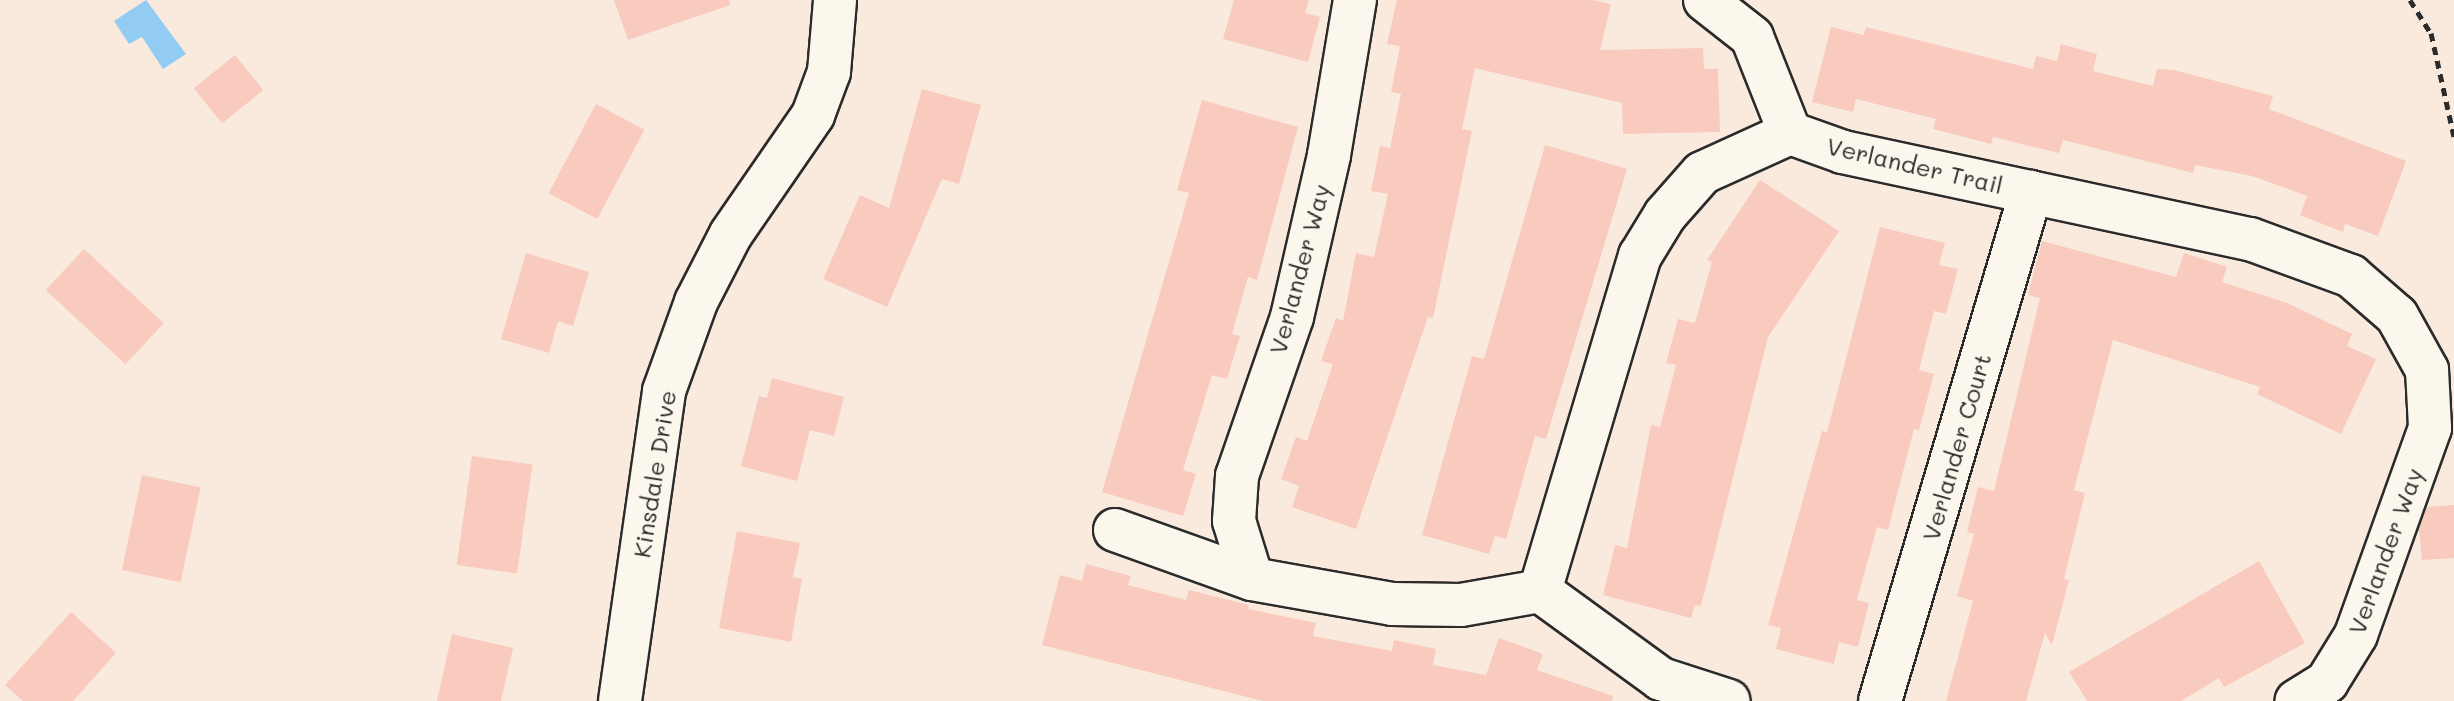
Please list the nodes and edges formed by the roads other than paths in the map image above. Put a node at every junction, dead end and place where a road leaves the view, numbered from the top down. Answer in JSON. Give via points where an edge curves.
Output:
{"nodes":[{"id":1,"x":835,"y":0,"type":"edge"},
{"id":2,"x":1355,"y":0,"type":"edge"},
{"id":3,"x":1705,"y":0,"type":"edge"},
{"id":4,"x":1790,"y":133,"type":"junction"},
{"id":5,"x":2031,"y":192,"type":"junction"},
{"id":6,"x":2442,"y":427,"type":"edge"},
{"id":7,"x":1115,"y":530,"type":"dead end"},
{"id":8,"x":1252,"y":579,"type":"junction"},
{"id":9,"x":1540,"y":591,"type":"junction"},
{"id":10,"x":620,"y":701,"type":"edge"},
{"id":11,"x":1729,"y":701,"type":"edge"},
{"id":12,"x":1880,"y":701,"type":"edge"},
{"id":13,"x":2297,"y":701,"type":"edge"}],
"edges":[{"from":1,"to":10,"type":"street","name":"Kinsdale Drive","via":[[829,72],[813,115],[731,234],[696,302],[664,391]]},
{"from":2,"to":8,"type":"street","name":"Verlander Way","via":[[1329,155],[1292,317],[1237,476],[1234,521]]},
{"from":3,"to":4,"type":"street","via":[[1752,37]]},
{"from":4,"to":5,"type":"street","name":"Verlander Trail","via":[[1843,152]]},
{"from":4,"to":9,"type":"street","via":[[1702,173],[1665,215],[1640,256]]},
{"from":5,"to":6,"type":"street","name":"Verlander Trail","via":[[2250,239],[2351,276],[2397,316],[2427,370]]},
{"from":5,"to":12,"type":"street","name":"Verlander Court"},
{"from":6,"to":13,"type":"street","name":"Verlander Way","via":[[2356,635],[2327,682]]},
{"from":7,"to":8,"type":"street"},
{"from":8,"to":9,"type":"street","via":[[1392,604],[1461,605]]},
{"from":9,"to":11,"type":"street","via":[[1661,679]]}]}
